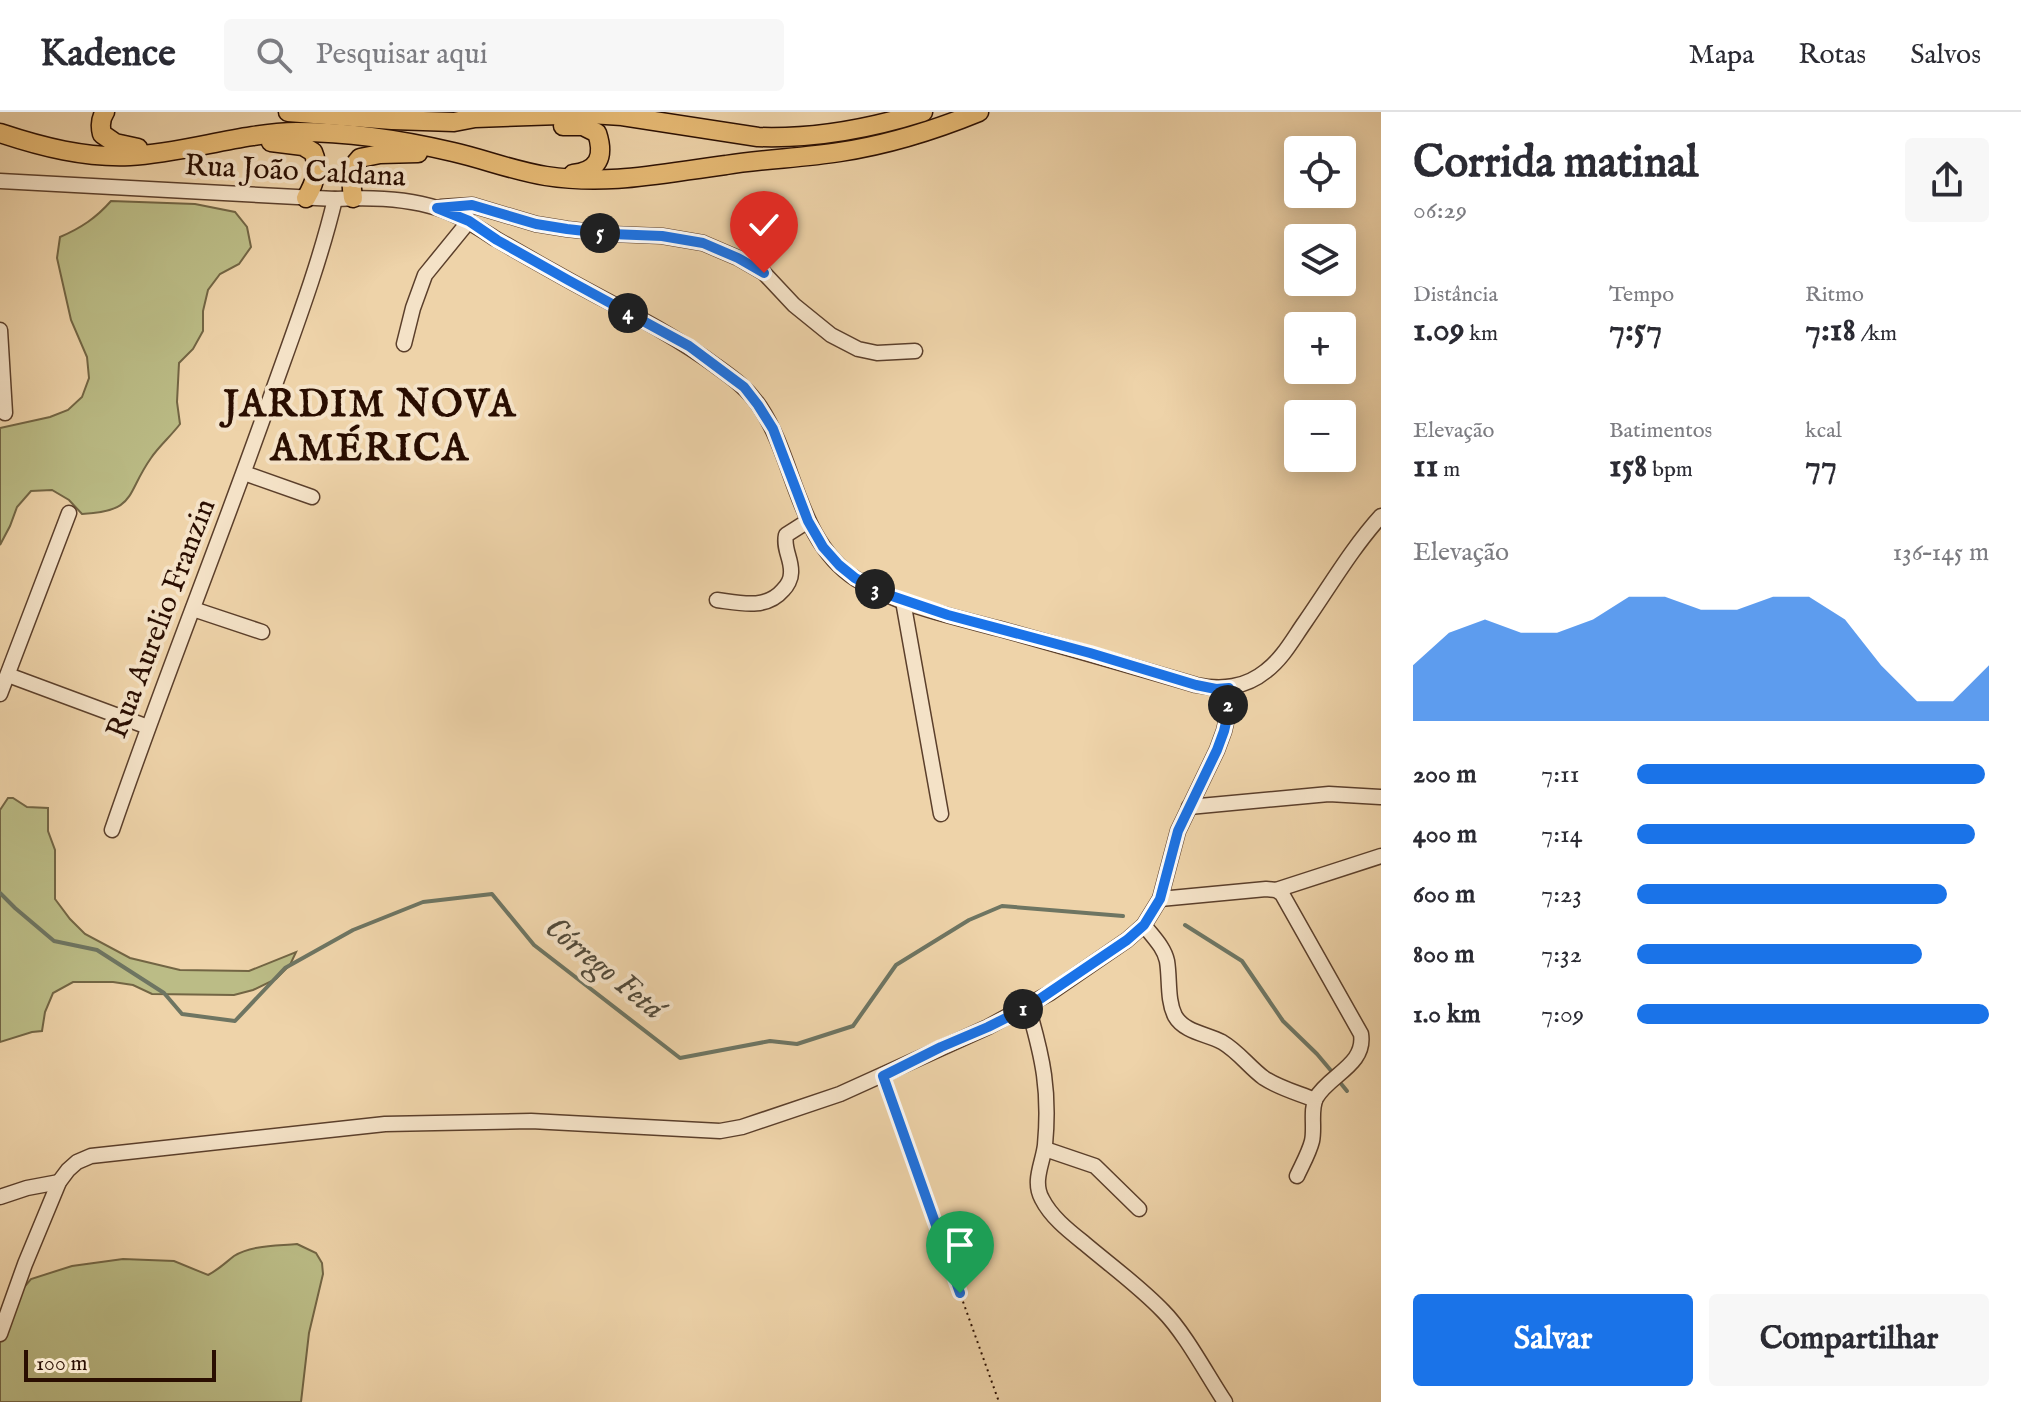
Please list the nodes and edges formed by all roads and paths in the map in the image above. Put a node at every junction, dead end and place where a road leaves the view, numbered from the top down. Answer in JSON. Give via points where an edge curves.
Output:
{"nodes":[{"id":1,"x":105,"y":112,"type":"edge"},
{"id":2,"x":288,"y":112,"type":"edge"},
{"id":3,"x":923,"y":112,"type":"edge"},
{"id":4,"x":979,"y":112,"type":"edge"},
{"id":5,"x":469,"y":115,"type":"edge"},
{"id":6,"x":0,"y":133,"type":"edge"},
{"id":7,"x":245,"y":137,"type":"junction"},
{"id":8,"x":528,"y":171,"type":"junction"},
{"id":9,"x":0,"y":181,"type":"edge"},
{"id":10,"x":306,"y":198,"type":"junction"},
{"id":11,"x":344,"y":198,"type":"junction"},
{"id":12,"x":437,"y":208,"type":"junction"},
{"id":13,"x":469,"y":221,"type":"junction"},
{"id":14,"x":0,"y":330,"type":"edge"},
{"id":15,"x":404,"y":344,"type":"dead end"},
{"id":16,"x":915,"y":351,"type":"dead end"},
{"id":17,"x":5,"y":413,"type":"dead end"},
{"id":18,"x":244,"y":473,"type":"junction"},
{"id":19,"x":312,"y":497,"type":"dead end"},
{"id":20,"x":69,"y":513,"type":"dead end"},
{"id":21,"x":1381,"y":516,"type":"edge"},
{"id":22,"x":808,"y":521,"type":"junction"},
{"id":23,"x":717,"y":600,"type":"dead end"},
{"id":24,"x":903,"y":601,"type":"junction"},
{"id":25,"x":193,"y":609,"type":"junction"},
{"id":26,"x":262,"y":632,"type":"dead end"},
{"id":27,"x":8,"y":675,"type":"junction"},
{"id":28,"x":1229,"y":688,"type":"junction"},
{"id":29,"x":0,"y":694,"type":"edge"},
{"id":30,"x":148,"y":727,"type":"junction"},
{"id":31,"x":1380,"y":797,"type":"edge"},
{"id":32,"x":1189,"y":807,"type":"junction"},
{"id":33,"x":941,"y":814,"type":"dead end"},
{"id":34,"x":112,"y":830,"type":"dead end"},
{"id":35,"x":1381,"y":856,"type":"edge"},
{"id":36,"x":1276,"y":890,"type":"junction"},
{"id":37,"x":1160,"y":899,"type":"junction"},
{"id":38,"x":1144,"y":925,"type":"junction"},
{"id":39,"x":1028,"y":1007,"type":"junction"},
{"id":40,"x":883,"y":1076,"type":"junction"},
{"id":41,"x":1315,"y":1100,"type":"junction"},
{"id":42,"x":1045,"y":1149,"type":"junction"},
{"id":43,"x":1297,"y":1176,"type":"dead end"},
{"id":44,"x":59,"y":1182,"type":"junction"},
{"id":45,"x":0,"y":1197,"type":"edge"},
{"id":46,"x":1139,"y":1209,"type":"dead end"},
{"id":47,"x":0,"y":1334,"type":"edge"},
{"id":48,"x":999,"y":1402,"type":"edge"},
{"id":49,"x":1225,"y":1402,"type":"edge"}],
"edges":[{"from":1,"to":7,"type":"main road","via":[[102,134],[128,147],[164,148]]},
{"from":2,"to":5,"type":"main road","via":[[454,122]]},
{"from":3,"to":5,"type":"main road","via":[[839,133],[781,138],[622,116]]},
{"from":4,"to":8,"type":"main road","via":[[839,152],[629,180]]},
{"from":5,"to":8,"type":"main road","via":[[526,128],[583,126],[597,133],[600,157],[593,168],[577,174]]},
{"from":6,"to":7,"type":"main road","via":[[101,156],[132,156]]},
{"from":7,"to":8,"type":"main road","via":[[298,132],[382,138]]},
{"from":7,"to":10,"type":"main road","via":[[313,152],[315,182]]},
{"from":8,"to":11,"type":"main road","via":[[403,152],[366,155],[352,168]]},
{"from":9,"to":10,"type":"street","name":"Rua João Caldana"},
{"from":10,"to":11,"type":"street","name":"Rua João Caldana"},
{"from":11,"to":12,"type":"street","name":"Rua João Caldana"},
{"from":11,"to":18,"type":"street","name":"Rua Aurelio Franzin"},
{"from":12,"to":13,"type":"street","name":"Rua João Caldana"},
{"from":12,"to":16,"type":"street","via":[[472,205],[536,224],[703,243],[764,273],[831,335],[858,349]]},
{"from":13,"to":15,"type":"street","via":[[425,275]]},
{"from":13,"to":22,"type":"street","name":"Rua João Caldana","via":[[689,346],[744,387],[773,429]]},
{"from":14,"to":17,"type":"street"},
{"from":18,"to":19,"type":"street"},
{"from":18,"to":25,"type":"street","name":"Rua Aurelio Franzin"},
{"from":20,"to":27,"type":"street"},
{"from":21,"to":28,"type":"street","via":[[1283,654],[1265,672]]},
{"from":22,"to":23,"type":"street","via":[[786,535],[791,573],[778,596],[762,604]]},
{"from":22,"to":24,"type":"street","name":"Rua João Caldana","via":[[839,565]]},
{"from":24,"to":28,"type":"street","name":"Rua João Caldana","via":[[1196,685]]},
{"from":24,"to":33,"type":"street"},
{"from":25,"to":26,"type":"street"},
{"from":25,"to":30,"type":"street","name":"Rua Aurelio Franzin"},
{"from":27,"to":29,"type":"street"},
{"from":27,"to":30,"type":"street"},
{"from":28,"to":32,"type":"street","via":[[1224,731]]},
{"from":30,"to":34,"type":"street","name":"Rua Aurelio Franzin"},
{"from":31,"to":32,"type":"street","via":[[1329,794]]},
{"from":32,"to":37,"type":"street"},
{"from":35,"to":36,"type":"street"},
{"from":36,"to":37,"type":"street"},
{"from":36,"to":41,"type":"street","via":[[1361,1034],[1356,1058]]},
{"from":37,"to":38,"type":"street"},
{"from":38,"to":39,"type":"street"},
{"from":38,"to":41,"type":"street","via":[[1163,950],[1180,1023],[1235,1050],[1273,1083]]},
{"from":39,"to":40,"type":"street"},
{"from":39,"to":42,"type":"street","via":[[1047,1089]]},
{"from":40,"to":44,"type":"street","via":[[720,1131],[531,1121],[385,1124],[91,1156],[77,1162]]},
{"from":40,"to":48,"type":"path"},
{"from":41,"to":43,"type":"street","via":[[1311,1143]]},
{"from":42,"to":46,"type":"street","via":[[1095,1166]]},
{"from":42,"to":49,"type":"street","via":[[1038,1187],[1048,1209],[1164,1311]]},
{"from":44,"to":45,"type":"street"},
{"from":44,"to":47,"type":"street"}]}
